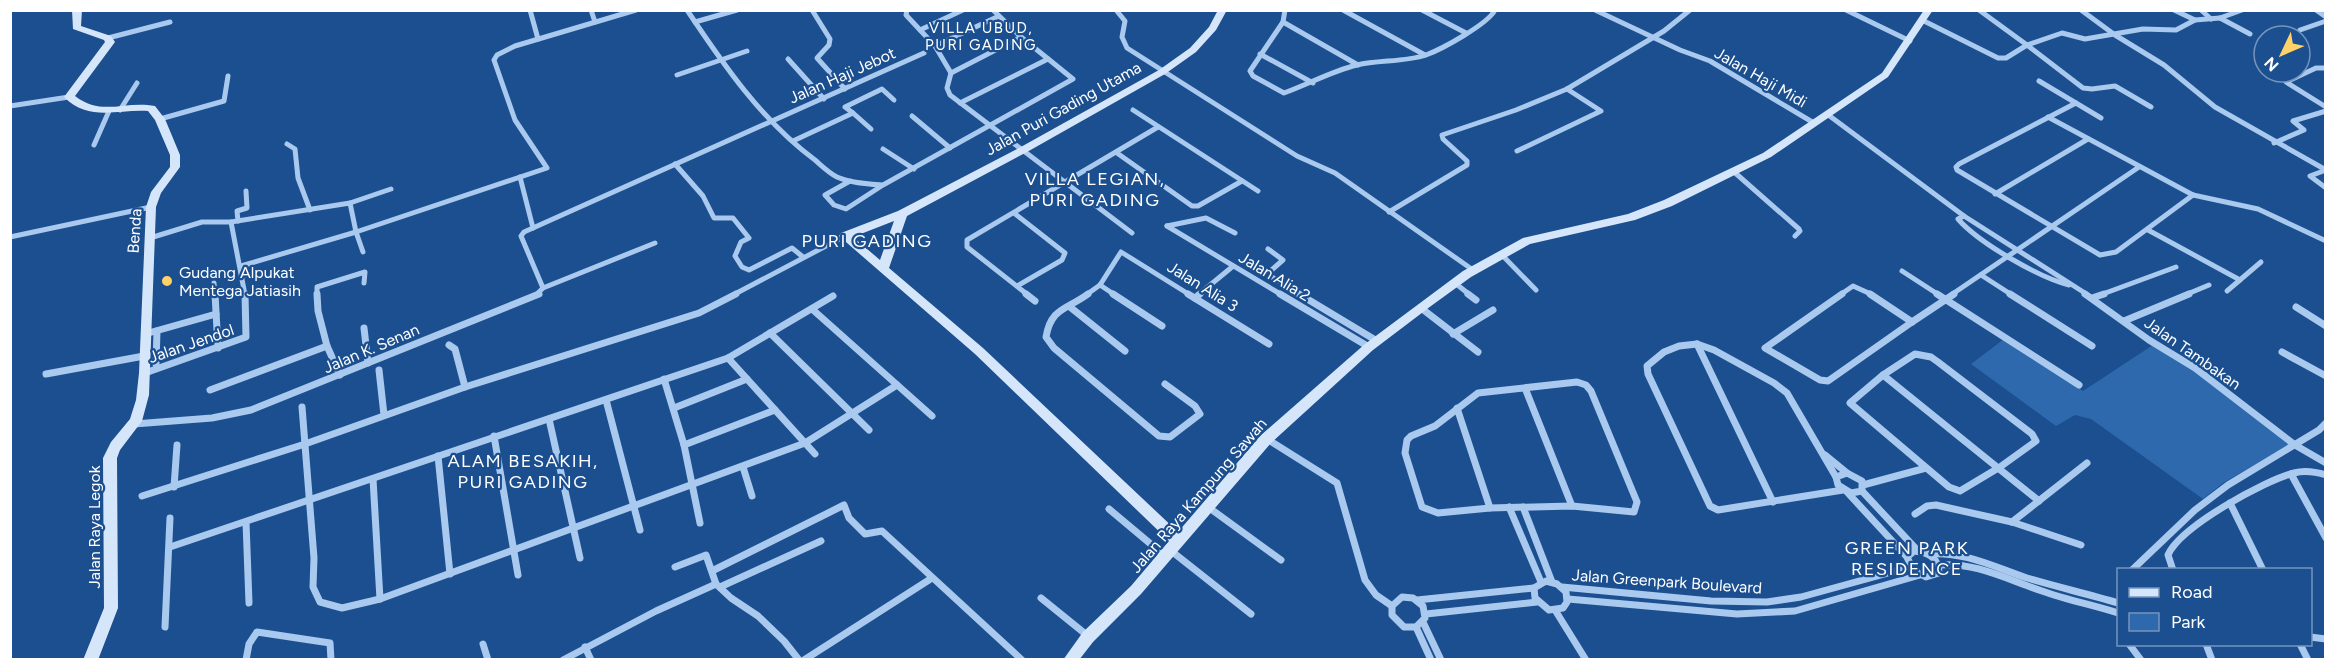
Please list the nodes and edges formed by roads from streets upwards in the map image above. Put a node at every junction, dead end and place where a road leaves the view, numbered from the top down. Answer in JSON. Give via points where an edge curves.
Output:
{"nodes":[{"id":1,"x":77,"y":10,"type":"edge"},
{"id":2,"x":530,"y":10,"type":"edge"},
{"id":3,"x":591,"y":10,"type":"edge"},
{"id":4,"x":636,"y":10,"type":"edge"},
{"id":5,"x":687,"y":10,"type":"edge"},
{"id":6,"x":737,"y":10,"type":"edge"},
{"id":7,"x":812,"y":10,"type":"edge"},
{"id":8,"x":907,"y":10,"type":"edge"},
{"id":9,"x":963,"y":10,"type":"edge"},
{"id":10,"x":993,"y":10,"type":"edge"},
{"id":11,"x":1116,"y":10,"type":"edge"},
{"id":12,"x":1222,"y":10,"type":"edge"},
{"id":13,"x":1285,"y":10,"type":"edge"},
{"id":14,"x":1342,"y":10,"type":"edge"},
{"id":15,"x":1422,"y":10,"type":"edge"},
{"id":16,"x":1495,"y":10,"type":"edge"},
{"id":17,"x":1596,"y":10,"type":"edge"},
{"id":18,"x":1690,"y":10,"type":"edge"},
{"id":19,"x":1846,"y":10,"type":"edge"},
{"id":20,"x":1979,"y":10,"type":"edge"},
{"id":21,"x":2081,"y":10,"type":"edge"},
{"id":22,"x":2174,"y":10,"type":"edge"},
{"id":23,"x":2201,"y":10,"type":"edge"},
{"id":24,"x":2242,"y":10,"type":"edge"},
{"id":25,"x":2316,"y":10,"type":"edge"},
{"id":26,"x":1926,"y":15,"type":"edge"},
{"id":27,"x":999,"y":16,"type":"junction"},
{"id":28,"x":2220,"y":18,"type":"junction"},
{"id":29,"x":2211,"y":19,"type":"junction"},
{"id":30,"x":2325,"y":19,"type":"edge"},
{"id":31,"x":2195,"y":20,"type":"junction"},
{"id":32,"x":1283,"y":21,"type":"junction"},
{"id":33,"x":170,"y":22,"type":"dead end"},
{"id":34,"x":595,"y":22,"type":"junction"},
{"id":35,"x":695,"y":22,"type":"junction"},
{"id":36,"x":920,"y":30,"type":"junction"},
{"id":37,"x":1466,"y":33,"type":"junction"},
{"id":38,"x":2250,"y":34,"type":"dead end"},
{"id":39,"x":2115,"y":35,"type":"junction"},
{"id":40,"x":1021,"y":37,"type":"junction"},
{"id":41,"x":108,"y":38,"type":"junction"},
{"id":42,"x":1653,"y":38,"type":"junction"},
{"id":43,"x":538,"y":39,"type":"junction"},
{"id":44,"x":1910,"y":41,"type":"junction"},
{"id":45,"x":2027,"y":45,"type":"junction"},
{"id":46,"x":934,"y":46,"type":"junction"},
{"id":47,"x":747,"y":51,"type":"dead end"},
{"id":48,"x":924,"y":53,"type":"dead end"},
{"id":49,"x":1260,"y":54,"type":"junction"},
{"id":50,"x":1425,"y":55,"type":"junction"},
{"id":51,"x":788,"y":59,"type":"dead end"},
{"id":52,"x":1048,"y":59,"type":"junction"},
{"id":53,"x":721,"y":61,"type":"junction"},
{"id":54,"x":1358,"y":65,"type":"junction"},
{"id":55,"x":2325,"y":68,"type":"edge"},
{"id":56,"x":1162,"y":72,"type":"junction"},
{"id":57,"x":951,"y":73,"type":"junction"},
{"id":58,"x":677,"y":75,"type":"dead end"},
{"id":59,"x":228,"y":76,"type":"dead end"},
{"id":60,"x":2039,"y":81,"type":"dead end"},
{"id":61,"x":136,"y":83,"type":"dead end"},
{"id":62,"x":1313,"y":83,"type":"junction"},
{"id":63,"x":845,"y":89,"type":"junction"},
{"id":64,"x":1567,"y":89,"type":"junction"},
{"id":65,"x":69,"y":97,"type":"junction"},
{"id":66,"x":824,"y":99,"type":"junction"},
{"id":67,"x":894,"y":100,"type":"dead end"},
{"id":68,"x":960,"y":103,"type":"junction"},
{"id":69,"x":2076,"y":103,"type":"junction"},
{"id":70,"x":10,"y":106,"type":"edge"},
{"id":71,"x":2151,"y":107,"type":"dead end"},
{"id":72,"x":2325,"y":109,"type":"edge"},
{"id":73,"x":120,"y":110,"type":"junction"},
{"id":74,"x":1133,"y":110,"type":"dead end"},
{"id":75,"x":109,"y":111,"type":"junction"},
{"id":76,"x":853,"y":113,"type":"junction"},
{"id":77,"x":1827,"y":114,"type":"junction"},
{"id":78,"x":912,"y":116,"type":"dead end"},
{"id":79,"x":2048,"y":117,"type":"junction"},
{"id":80,"x":2101,"y":118,"type":"dead end"},
{"id":81,"x":160,"y":119,"type":"junction"},
{"id":82,"x":771,"y":122,"type":"junction"},
{"id":83,"x":1814,"y":123,"type":"junction"},
{"id":84,"x":1158,"y":127,"type":"junction"},
{"id":85,"x":990,"y":128,"type":"junction"},
{"id":86,"x":871,"y":129,"type":"dead end"},
{"id":87,"x":2088,"y":139,"type":"junction"},
{"id":88,"x":793,"y":141,"type":"junction"},
{"id":89,"x":2274,"y":142,"type":"junction"},
{"id":90,"x":287,"y":144,"type":"dead end"},
{"id":91,"x":94,"y":145,"type":"dead end"},
{"id":92,"x":883,"y":148,"type":"dead end"},
{"id":93,"x":950,"y":148,"type":"junction"},
{"id":94,"x":1023,"y":150,"type":"junction"},
{"id":95,"x":1517,"y":151,"type":"dead end"},
{"id":96,"x":1117,"y":153,"type":"junction"},
{"id":97,"x":675,"y":164,"type":"junction"},
{"id":98,"x":2139,"y":167,"type":"junction"},
{"id":99,"x":914,"y":169,"type":"junction"},
{"id":100,"x":2325,"y":170,"type":"edge"},
{"id":101,"x":1733,"y":171,"type":"junction"},
{"id":102,"x":520,"y":177,"type":"junction"},
{"id":103,"x":850,"y":181,"type":"junction"},
{"id":104,"x":1242,"y":181,"type":"junction"},
{"id":105,"x":1065,"y":183,"type":"junction"},
{"id":106,"x":883,"y":184,"type":"junction"},
{"id":107,"x":2325,"y":188,"type":"edge"},
{"id":108,"x":391,"y":189,"type":"dead end"},
{"id":109,"x":246,"y":191,"type":"dead end"},
{"id":110,"x":1258,"y":191,"type":"dead end"},
{"id":111,"x":1995,"y":194,"type":"junction"},
{"id":112,"x":2193,"y":195,"type":"junction"},
{"id":113,"x":350,"y":203,"type":"junction"},
{"id":114,"x":151,"y":207,"type":"junction"},
{"id":115,"x":310,"y":210,"type":"junction"},
{"id":116,"x":1389,"y":212,"type":"junction"},
{"id":117,"x":1014,"y":213,"type":"junction"},
{"id":118,"x":902,"y":214,"type":"junction"},
{"id":119,"x":1964,"y":216,"type":"junction"},
{"id":120,"x":234,"y":221,"type":"junction"},
{"id":121,"x":2052,"y":227,"type":"junction"},
{"id":122,"x":533,"y":228,"type":"junction"},
{"id":123,"x":2148,"y":230,"type":"junction"},
{"id":124,"x":356,"y":232,"type":"junction"},
{"id":125,"x":1132,"y":233,"type":"dead end"},
{"id":126,"x":1235,"y":233,"type":"dead end"},
{"id":127,"x":845,"y":236,"type":"junction"},
{"id":128,"x":1795,"y":236,"type":"dead end"},
{"id":129,"x":10,"y":237,"type":"edge"},
{"id":130,"x":149,"y":238,"type":"junction"},
{"id":131,"x":2325,"y":240,"type":"edge"},
{"id":132,"x":655,"y":243,"type":"dead end"},
{"id":133,"x":1268,"y":249,"type":"dead end"},
{"id":134,"x":2017,"y":250,"type":"junction"},
{"id":135,"x":363,"y":252,"type":"dead end"},
{"id":136,"x":1501,"y":254,"type":"junction"},
{"id":137,"x":2010,"y":255,"type":"junction"},
{"id":138,"x":803,"y":257,"type":"junction"},
{"id":139,"x":2261,"y":262,"type":"dead end"},
{"id":140,"x":241,"y":266,"type":"junction"},
{"id":141,"x":1232,"y":267,"type":"junction"},
{"id":142,"x":2176,"y":267,"type":"dead end"},
{"id":143,"x":883,"y":269,"type":"junction"},
{"id":144,"x":1473,"y":270,"type":"junction"},
{"id":145,"x":1902,"y":271,"type":"dead end"},
{"id":146,"x":1981,"y":276,"type":"junction"},
{"id":147,"x":2240,"y":280,"type":"junction"},
{"id":148,"x":364,"y":283,"type":"dead end"},
{"id":149,"x":1455,"y":283,"type":"junction"},
{"id":150,"x":214,"y":284,"type":"dead end"},
{"id":151,"x":1100,"y":285,"type":"junction"},
{"id":152,"x":2072,"y":285,"type":"junction"},
{"id":153,"x":2210,"y":285,"type":"dead end"},
{"id":154,"x":1017,"y":286,"type":"junction"},
{"id":155,"x":543,"y":288,"type":"junction"},
{"id":156,"x":1536,"y":290,"type":"dead end"},
{"id":157,"x":2227,"y":291,"type":"dead end"},
{"id":158,"x":832,"y":296,"type":"dead end"},
{"id":159,"x":1195,"y":298,"type":"junction"},
{"id":160,"x":1946,"y":298,"type":"junction"},
{"id":161,"x":2092,"y":298,"type":"junction"},
{"id":162,"x":1476,"y":300,"type":"dead end"},
{"id":163,"x":1035,"y":302,"type":"dead end"},
{"id":164,"x":1070,"y":307,"type":"junction"},
{"id":165,"x":2296,"y":307,"type":"dead end"},
{"id":166,"x":1421,"y":308,"type":"junction"},
{"id":167,"x":812,"y":309,"type":"junction"},
{"id":168,"x":1493,"y":310,"type":"dead end"},
{"id":169,"x":216,"y":314,"type":"junction"},
{"id":170,"x":2124,"y":321,"type":"junction"},
{"id":171,"x":1912,"y":322,"type":"junction"},
{"id":172,"x":1162,"y":326,"type":"dead end"},
{"id":173,"x":2325,"y":326,"type":"edge"},
{"id":174,"x":364,"y":328,"type":"dead end"},
{"id":175,"x":150,"y":332,"type":"junction"},
{"id":176,"x":770,"y":333,"type":"junction"},
{"id":177,"x":1453,"y":334,"type":"junction"},
{"id":178,"x":1269,"y":344,"type":"dead end"},
{"id":179,"x":1373,"y":344,"type":"junction"},
{"id":180,"x":1697,"y":344,"type":"junction"},
{"id":181,"x":449,"y":345,"type":"dead end"},
{"id":182,"x":327,"y":346,"type":"junction"},
{"id":183,"x":2092,"y":346,"type":"dead end"},
{"id":184,"x":218,"y":348,"type":"junction"},
{"id":185,"x":1125,"y":351,"type":"dead end"},
{"id":186,"x":1478,"y":352,"type":"dead end"},
{"id":187,"x":2282,"y":352,"type":"dead end"},
{"id":188,"x":144,"y":356,"type":"junction"},
{"id":189,"x":728,"y":358,"type":"junction"},
{"id":190,"x":368,"y":363,"type":"junction"},
{"id":191,"x":156,"y":364,"type":"dead end"},
{"id":192,"x":379,"y":370,"type":"dead end"},
{"id":193,"x":145,"y":373,"type":"junction"},
{"id":194,"x":46,"y":374,"type":"dead end"},
{"id":195,"x":340,"y":375,"type":"junction"},
{"id":196,"x":1883,"y":375,"type":"junction"},
{"id":197,"x":2325,"y":376,"type":"edge"},
{"id":198,"x":664,"y":379,"type":"junction"},
{"id":199,"x":747,"y":380,"type":"junction"},
{"id":200,"x":1165,"y":384,"type":"dead end"},
{"id":201,"x":897,"y":385,"type":"junction"},
{"id":202,"x":2079,"y":385,"type":"dead end"},
{"id":203,"x":465,"y":387,"type":"junction"},
{"id":204,"x":1525,"y":388,"type":"junction"},
{"id":205,"x":210,"y":390,"type":"dead end"},
{"id":206,"x":606,"y":400,"type":"junction"},
{"id":207,"x":141,"y":401,"type":"joint"},
{"id":208,"x":302,"y":407,"type":"dead end"},
{"id":209,"x":674,"y":408,"type":"junction"},
{"id":210,"x":1457,"y":408,"type":"junction"},
{"id":211,"x":775,"y":410,"type":"junction"},
{"id":212,"x":851,"y":412,"type":"junction"},
{"id":213,"x":384,"y":415,"type":"junction"},
{"id":214,"x":932,"y":416,"type":"dead end"},
{"id":215,"x":549,"y":419,"type":"junction"},
{"id":216,"x":2325,"y":423,"type":"edge"},
{"id":217,"x":133,"y":424,"type":"junction"},
{"id":218,"x":869,"y":430,"type":"dead end"},
{"id":219,"x":494,"y":436,"type":"junction"},
{"id":220,"x":1266,"y":439,"type":"junction"},
{"id":221,"x":805,"y":443,"type":"junction"},
{"id":222,"x":305,"y":444,"type":"junction"},
{"id":223,"x":177,"y":445,"type":"dead end"},
{"id":224,"x":684,"y":445,"type":"junction"},
{"id":225,"x":2295,"y":446,"type":"junction"},
{"id":226,"x":815,"y":453,"type":"dead end"},
{"id":227,"x":1822,"y":453,"type":"junction"},
{"id":228,"x":438,"y":456,"type":"junction"},
{"id":229,"x":2087,"y":463,"type":"dead end"},
{"id":230,"x":2325,"y":463,"type":"edge"},
{"id":231,"x":2000,"y":467,"type":"junction"},
{"id":232,"x":744,"y":468,"type":"junction"},
{"id":233,"x":1926,"y":468,"type":"junction"},
{"id":234,"x":1847,"y":473,"type":"junction"},
{"id":235,"x":2291,"y":474,"type":"junction"},
{"id":236,"x":2325,"y":475,"type":"edge"},
{"id":237,"x":1836,"y":477,"type":"junction"},
{"id":238,"x":373,"y":479,"type":"junction"},
{"id":239,"x":693,"y":484,"type":"junction"},
{"id":240,"x":174,"y":487,"type":"junction"},
{"id":241,"x":1862,"y":488,"type":"junction"},
{"id":242,"x":1845,"y":491,"type":"junction"},
{"id":243,"x":142,"y":496,"type":"dead end"},
{"id":244,"x":752,"y":496,"type":"dead end"},
{"id":245,"x":310,"y":501,"type":"junction"},
{"id":246,"x":2039,"y":501,"type":"junction"},
{"id":247,"x":1773,"y":502,"type":"junction"},
{"id":248,"x":2230,"y":503,"type":"junction"},
{"id":249,"x":1208,"y":506,"type":"junction"},
{"id":250,"x":634,"y":507,"type":"junction"},
{"id":251,"x":1516,"y":507,"type":"junction"},
{"id":252,"x":1572,"y":507,"type":"junction"},
{"id":253,"x":1490,"y":508,"type":"junction"},
{"id":254,"x":1109,"y":509,"type":"dead end"},
{"id":255,"x":1915,"y":514,"type":"dead end"},
{"id":256,"x":170,"y":518,"type":"dead end"},
{"id":257,"x":246,"y":522,"type":"junction"},
{"id":258,"x":2012,"y":522,"type":"junction"},
{"id":259,"x":700,"y":523,"type":"dead end"},
{"id":260,"x":574,"y":528,"type":"junction"},
{"id":261,"x":640,"y":530,"type":"dead end"},
{"id":262,"x":2325,"y":538,"type":"edge"},
{"id":263,"x":820,"y":541,"type":"dead end"},
{"id":264,"x":2080,"y":545,"type":"dead end"},
{"id":265,"x":170,"y":547,"type":"junction"},
{"id":266,"x":1171,"y":549,"type":"junction"},
{"id":267,"x":514,"y":551,"type":"junction"},
{"id":268,"x":1918,"y":551,"type":"junction"},
{"id":269,"x":1928,"y":554,"type":"junction"},
{"id":270,"x":1907,"y":557,"type":"junction"},
{"id":271,"x":580,"y":558,"type":"dead end"},
{"id":272,"x":1281,"y":560,"type":"dead end"},
{"id":273,"x":1939,"y":565,"type":"junction"},
{"id":274,"x":675,"y":567,"type":"dead end"},
{"id":275,"x":1910,"y":567,"type":"junction"},
{"id":276,"x":2134,"y":568,"type":"edge"},
{"id":277,"x":2172,"y":568,"type":"edge"},
{"id":278,"x":2263,"y":568,"type":"edge"},
{"id":279,"x":711,"y":571,"type":"junction"},
{"id":280,"x":450,"y":574,"type":"junction"},
{"id":281,"x":518,"y":575,"type":"dead end"},
{"id":282,"x":1920,"y":575,"type":"junction"},
{"id":283,"x":932,"y":578,"type":"junction"},
{"id":284,"x":1552,"y":582,"type":"junction"},
{"id":285,"x":1538,"y":585,"type":"junction"},
{"id":286,"x":718,"y":586,"type":"junction"},
{"id":287,"x":1562,"y":587,"type":"junction"},
{"id":288,"x":1041,"y":598,"type":"dead end"},
{"id":289,"x":380,"y":599,"type":"junction"},
{"id":290,"x":1568,"y":599,"type":"junction"},
{"id":291,"x":1417,"y":600,"type":"junction"},
{"id":292,"x":1537,"y":602,"type":"junction"},
{"id":293,"x":249,"y":603,"type":"dead end"},
{"id":294,"x":2117,"y":603,"type":"edge"},
{"id":295,"x":1392,"y":606,"type":"junction"},
{"id":296,"x":1556,"y":610,"type":"junction"},
{"id":297,"x":2117,"y":613,"type":"edge"},
{"id":298,"x":1251,"y":614,"type":"dead end"},
{"id":299,"x":1422,"y":621,"type":"junction"},
{"id":300,"x":165,"y":627,"type":"dead end"},
{"id":301,"x":1088,"y":637,"type":"junction"},
{"id":302,"x":483,"y":644,"type":"dead end"},
{"id":303,"x":2130,"y":646,"type":"edge"},
{"id":304,"x":2206,"y":646,"type":"edge"},
{"id":305,"x":2301,"y":646,"type":"edge"},
{"id":306,"x":585,"y":647,"type":"junction"},
{"id":307,"x":90,"y":660,"type":"edge"},
{"id":308,"x":246,"y":660,"type":"edge"},
{"id":309,"x":331,"y":660,"type":"edge"},
{"id":310,"x":488,"y":660,"type":"edge"},
{"id":311,"x":563,"y":660,"type":"edge"},
{"id":312,"x":591,"y":660,"type":"edge"},
{"id":313,"x":799,"y":660,"type":"edge"},
{"id":314,"x":804,"y":660,"type":"edge"},
{"id":315,"x":1022,"y":660,"type":"edge"},
{"id":316,"x":1070,"y":660,"type":"edge"},
{"id":317,"x":1431,"y":660,"type":"edge"},
{"id":318,"x":1441,"y":660,"type":"edge"},
{"id":319,"x":1586,"y":660,"type":"edge"},
{"id":320,"x":2141,"y":660,"type":"edge"},
{"id":321,"x":2212,"y":660,"type":"edge"},
{"id":322,"x":2308,"y":660,"type":"edge"}],
"edges":[{"from":1,"to":41,"type":"street","via":[[76,27]]},
{"from":2,"to":43,"type":"street"},
{"from":3,"to":34,"type":"street"},
{"from":4,"to":34,"type":"street"},
{"from":5,"to":35,"type":"street"},
{"from":6,"to":35,"type":"street"},
{"from":7,"to":63,"type":"street","via":[[830,39],[817,58]]},
{"from":8,"to":36,"type":"street","via":[[906,15]]},
{"from":9,"to":36,"type":"street"},
{"from":10,"to":27,"type":"street"},
{"from":11,"to":56,"type":"street","via":[[1125,21],[1122,37],[1127,48]]},
{"from":12,"to":56,"type":"street","name":"Jalan Puri Gading Utama","via":[[1213,28],[1193,50]]},
{"from":13,"to":32,"type":"street"},
{"from":14,"to":50,"type":"street"},
{"from":15,"to":37,"type":"street"},
{"from":16,"to":37,"type":"street"},
{"from":17,"to":42,"type":"street","name":"Jalan Haji Midi"},
{"from":18,"to":42,"type":"street"},
{"from":19,"to":44,"type":"street"},
{"from":20,"to":45,"type":"street"},
{"from":21,"to":39,"type":"street"},
{"from":22,"to":31,"type":"street"},
{"from":23,"to":29,"type":"street"},
{"from":24,"to":28,"type":"street"},
{"from":25,"to":30,"type":"street"},
{"from":26,"to":44,"type":"street","name":"Jalan Raya Kampung Sawah"},
{"from":26,"to":45,"type":"street","via":[[1998,58],[2006,58]]},
{"from":27,"to":40,"type":"street"},
{"from":27,"to":46,"type":"street"},
{"from":28,"to":29,"type":"street"},
{"from":28,"to":38,"type":"street"},
{"from":29,"to":31,"type":"street"},
{"from":31,"to":39,"type":"street","via":[[2176,30],[2143,29]]},
{"from":32,"to":49,"type":"street"},
{"from":32,"to":54,"type":"street"},
{"from":33,"to":41,"type":"street"},
{"from":34,"to":43,"type":"street"},
{"from":35,"to":53,"type":"street"},
{"from":36,"to":46,"type":"street"},
{"from":37,"to":50,"type":"street"},
{"from":39,"to":45,"type":"street","via":[[2085,39],[2062,33]]},
{"from":39,"to":89,"type":"street","via":[[2164,65],[2215,107]]},
{"from":40,"to":52,"type":"street"},
{"from":40,"to":57,"type":"street"},
{"from":41,"to":65,"type":"street","via":[[110,42]]},
{"from":42,"to":64,"type":"street"},
{"from":42,"to":83,"type":"street","name":"Jalan Haji Midi","via":[[1710,61]]},
{"from":43,"to":102,"type":"street","via":[[505,50],[494,60],[516,123],[546,163],[547,168]]},
{"from":44,"to":77,"type":"street","name":"Jalan Raya Kampung Sawah","via":[[1885,75]]},
{"from":45,"to":71,"type":"street","via":[[2084,88],[2095,91],[2109,84]]},
{"from":46,"to":57,"type":"street"},
{"from":47,"to":53,"type":"street"},
{"from":48,"to":63,"type":"street","name":"Jalan Haji Jebot"},
{"from":49,"to":62,"type":"street"},
{"from":49,"to":62,"type":"street","via":[[1251,74],[1279,92]]},
{"from":50,"to":54,"type":"street"},
{"from":51,"to":66,"type":"street"},
{"from":52,"to":68,"type":"street"},
{"from":52,"to":85,"type":"street","via":[[1073,78]]},
{"from":53,"to":58,"type":"street"},
{"from":53,"to":82,"type":"street"},
{"from":54,"to":62,"type":"street"},
{"from":55,"to":72,"type":"street","via":[[2316,68],[2286,82]]},
{"from":56,"to":94,"type":"street","name":"Jalan Puri Gading Utama"},
{"from":56,"to":116,"type":"street","via":[[1297,156],[1335,173]]},
{"from":57,"to":68,"type":"street","via":[[947,88]]},
{"from":59,"to":81,"type":"street","via":[[224,101]]},
{"from":60,"to":69,"type":"street"},
{"from":61,"to":73,"type":"street"},
{"from":63,"to":66,"type":"street","name":"Jalan Haji Jebot"},
{"from":64,"to":95,"type":"street","via":[[1601,111]]},
{"from":64,"to":116,"type":"street","via":[[1442,135],[1467,165]]},
{"from":65,"to":70,"type":"street"},
{"from":65,"to":75,"type":"street","via":[[80,106]]},
{"from":66,"to":82,"type":"street","name":"Jalan Haji Jebot"},
{"from":67,"to":76,"type":"street","via":[[882,89],[845,107]]},
{"from":68,"to":85,"type":"street"},
{"from":69,"to":79,"type":"street"},
{"from":69,"to":80,"type":"street"},
{"from":72,"to":89,"type":"street","via":[[2293,121],[2304,130]]},
{"from":73,"to":75,"type":"street"},
{"from":73,"to":81,"type":"street","via":[[151,108]]},
{"from":74,"to":84,"type":"street"},
{"from":75,"to":91,"type":"street"},
{"from":76,"to":86,"type":"street"},
{"from":76,"to":88,"type":"street"},
{"from":77,"to":83,"type":"street","name":"Jalan Raya Kampung Sawah"},
{"from":77,"to":119,"type":"street","name":"Jalan Tambakan"},
{"from":78,"to":93,"type":"street"},
{"from":79,"to":87,"type":"street"},
{"from":79,"to":111,"type":"street","via":[[1956,167]]},
{"from":81,"to":114,"type":"street","name":"Benda","via":[[175,155],[175,167],[156,192]]},
{"from":82,"to":88,"type":"street"},
{"from":82,"to":97,"type":"street"},
{"from":83,"to":101,"type":"street","name":"Jalan Raya Kampung Sawah","via":[[1784,145]]},
{"from":84,"to":96,"type":"street"},
{"from":84,"to":104,"type":"street"},
{"from":85,"to":93,"type":"street"},
{"from":85,"to":94,"type":"street"},
{"from":87,"to":98,"type":"street"},
{"from":87,"to":111,"type":"street"},
{"from":88,"to":103,"type":"street","via":[[827,171]]},
{"from":89,"to":100,"type":"street"},
{"from":90,"to":115,"type":"street","via":[[295,149],[298,178]]},
{"from":92,"to":99,"type":"street"},
{"from":93,"to":99,"type":"street"},
{"from":94,"to":105,"type":"street"},
{"from":94,"to":118,"type":"street","name":"Jalan Puri Gading Utama"},
{"from":96,"to":104,"type":"street","via":[[1192,206]]},
{"from":96,"to":105,"type":"street"},
{"from":97,"to":122,"type":"street"},
{"from":97,"to":138,"type":"street","via":[[703,196],[714,218],[733,218],[749,238],[741,242],[735,256],[742,267],[749,270],[792,248]]},
{"from":98,"to":112,"type":"street"},
{"from":98,"to":121,"type":"street"},
{"from":99,"to":106,"type":"street"},
{"from":100,"to":107,"type":"street","via":[[2310,176]]},
{"from":101,"to":128,"type":"street","via":[[1800,231]]},
{"from":101,"to":136,"type":"street","name":"Jalan Raya Kampung Sawah","via":[[1631,217],[1539,237]]},
{"from":102,"to":122,"type":"street"},
{"from":102,"to":124,"type":"street"},
{"from":103,"to":106,"type":"street"},
{"from":103,"to":106,"type":"street","via":[[825,195],[843,210]]},
{"from":104,"to":110,"type":"street"},
{"from":105,"to":117,"type":"street"},
{"from":105,"to":125,"type":"street"},
{"from":108,"to":113,"type":"street"},
{"from":109,"to":120,"type":"street","via":[[248,208],[237,211]]},
{"from":111,"to":121,"type":"street"},
{"from":112,"to":123,"type":"street"},
{"from":112,"to":131,"type":"street","via":[[2258,208]]},
{"from":113,"to":115,"type":"street"},
{"from":113,"to":124,"type":"street"},
{"from":114,"to":129,"type":"street"},
{"from":114,"to":130,"type":"street","name":"Benda"},
{"from":115,"to":120,"type":"street"},
{"from":116,"to":144,"type":"street"},
{"from":117,"to":154,"type":"street","via":[[966,243]]},
{"from":117,"to":154,"type":"street","via":[[1065,253],[1062,260]]},
{"from":118,"to":127,"type":"street","name":"Jalan Puri Gading Utama"},
{"from":118,"to":143,"type":"street"},
{"from":119,"to":134,"type":"street","name":"Jalan Tambakan"},
{"from":119,"to":137,"type":"street","name":"Jalan Tambakan","via":[[1958,219],[1960,223]]},
{"from":120,"to":130,"type":"street","via":[[202,222]]},
{"from":120,"to":140,"type":"street"},
{"from":121,"to":123,"type":"street","via":[[2093,251],[2108,255]]},
{"from":121,"to":134,"type":"street"},
{"from":122,"to":155,"type":"street","via":[[521,236]]},
{"from":123,"to":147,"type":"street"},
{"from":124,"to":135,"type":"street"},
{"from":124,"to":140,"type":"street"},
{"from":126,"to":141,"type":"street","name":"Jalan Alia 2","via":[[1206,218],[1167,226]]},
{"from":127,"to":138,"type":"street"},
{"from":127,"to":143,"type":"street"},
{"from":130,"to":175,"type":"street","name":"Benda"},
{"from":132,"to":155,"type":"street","name":"Jalan K. Senan"},
{"from":133,"to":179,"type":"street","via":[[1283,260],[1267,274]]},
{"from":134,"to":137,"type":"street"},
{"from":134,"to":152,"type":"street","name":"Jalan Tambakan"},
{"from":136,"to":144,"type":"street","name":"Jalan Raya Kampung Sawah"},
{"from":136,"to":156,"type":"street"},
{"from":137,"to":146,"type":"street"},
{"from":137,"to":152,"type":"street","name":"Jalan Tambakan","via":[[2053,280]]},
{"from":138,"to":203,"type":"street","via":[[699,313]]},
{"from":139,"to":147,"type":"street"},
{"from":140,"to":184,"type":"street","name":"Jalan Jendol","via":[[247,335]]},
{"from":141,"to":159,"type":"street"},
{"from":141,"to":179,"type":"street","name":"Jalan Alia 2"},
{"from":142,"to":161,"type":"street"},
{"from":143,"to":266,"type":"street","via":[[979,351]]},
{"from":144,"to":149,"type":"street","name":"Jalan Raya Kampung Sawah"},
{"from":145,"to":160,"type":"street"},
{"from":146,"to":160,"type":"street"},
{"from":146,"to":183,"type":"street"},
{"from":147,"to":157,"type":"street"},
{"from":148,"to":182,"type":"street","via":[[365,272],[317,287],[318,311]]},
{"from":149,"to":162,"type":"street"},
{"from":149,"to":166,"type":"street","name":"Jalan Raya Kampung Sawah"},
{"from":150,"to":169,"type":"street"},
{"from":151,"to":159,"type":"street","name":"Jalan Alia 3","via":[[1121,252]]},
{"from":151,"to":164,"type":"street"},
{"from":151,"to":172,"type":"street"},
{"from":152,"to":161,"type":"street","name":"Jalan Tambakan"},
{"from":153,"to":170,"type":"street"},
{"from":154,"to":163,"type":"street"},
{"from":155,"to":190,"type":"street","name":"Jalan K. Senan","via":[[539,294]]},
{"from":158,"to":167,"type":"street"},
{"from":159,"to":178,"type":"street","name":"Jalan Alia 3"},
{"from":160,"to":171,"type":"street"},
{"from":160,"to":202,"type":"street"},
{"from":161,"to":170,"type":"street","name":"Jalan Tambakan"},
{"from":164,"to":185,"type":"street"},
{"from":164,"to":200,"type":"street","via":[[1049,320],[1048,341],[1163,437],[1200,414]]},
{"from":165,"to":173,"type":"street"},
{"from":166,"to":177,"type":"street"},
{"from":166,"to":179,"type":"street","name":"Jalan Raya Kampung Sawah"},
{"from":167,"to":176,"type":"street"},
{"from":167,"to":201,"type":"street"},
{"from":168,"to":177,"type":"street"},
{"from":169,"to":175,"type":"street"},
{"from":169,"to":184,"type":"street"},
{"from":170,"to":225,"type":"street","name":"Jalan Tambakan","via":[[2194,368]]},
{"from":171,"to":171,"type":"street","via":[[1828,381],[1765,348],[1853,286]]},
{"from":174,"to":190,"type":"street"},
{"from":175,"to":188,"type":"street","name":"Benda"},
{"from":175,"to":191,"type":"street"},
{"from":176,"to":189,"type":"street"},
{"from":176,"to":212,"type":"street"},
{"from":177,"to":186,"type":"street"},
{"from":179,"to":220,"type":"street","name":"Jalan Raya Kampung Sawah"},
{"from":180,"to":227,"type":"street","via":[[1781,387]]},
{"from":180,"to":247,"type":"street"},
{"from":180,"to":247,"type":"street","via":[[1664,352],[1649,362],[1646,369],[1705,499],[1718,510]]},
{"from":181,"to":203,"type":"street","via":[[455,349]]},
{"from":182,"to":195,"type":"street"},
{"from":182,"to":205,"type":"street"},
{"from":184,"to":193,"type":"street","name":"Jalan Jendol"},
{"from":187,"to":197,"type":"street"},
{"from":188,"to":193,"type":"street","name":"Benda"},
{"from":188,"to":194,"type":"street"},
{"from":189,"to":198,"type":"street"},
{"from":189,"to":199,"type":"street"},
{"from":190,"to":195,"type":"street","name":"Jalan K. Senan"},
{"from":192,"to":213,"type":"street"},
{"from":193,"to":207,"type":"street","name":"Benda"},
{"from":195,"to":217,"type":"street","name":"Jalan K. Senan","via":[[251,410],[212,418]]},
{"from":196,"to":231,"type":"street"},
{"from":196,"to":231,"type":"street","via":[[1915,354],[1931,357],[2032,434],[2035,444]]},
{"from":196,"to":233,"type":"street","via":[[1850,403]]},
{"from":198,"to":206,"type":"street"},
{"from":198,"to":209,"type":"street"},
{"from":199,"to":209,"type":"street"},
{"from":199,"to":211,"type":"street"},
{"from":201,"to":212,"type":"street"},
{"from":201,"to":214,"type":"street"},
{"from":203,"to":213,"type":"street"},
{"from":204,"to":210,"type":"street","via":[[1484,391]]},
{"from":204,"to":252,"type":"street"},
{"from":204,"to":252,"type":"street","via":[[1578,382],[1586,385],[1636,502],[1634,512]]},
{"from":206,"to":215,"type":"street"},
{"from":206,"to":250,"type":"street"},
{"from":207,"to":217,"type":"street","name":"Jalan Raya Legok"},
{"from":208,"to":222,"type":"street"},
{"from":209,"to":224,"type":"street"},
{"from":210,"to":253,"type":"street"},
{"from":210,"to":253,"type":"street","via":[[1407,441],[1405,453],[1422,507],[1438,513]]},
{"from":211,"to":221,"type":"street"},
{"from":211,"to":224,"type":"street"},
{"from":212,"to":218,"type":"street"},
{"from":212,"to":221,"type":"street"},
{"from":213,"to":222,"type":"street"},
{"from":215,"to":219,"type":"street"},
{"from":215,"to":260,"type":"street"},
{"from":216,"to":225,"type":"street"},
{"from":217,"to":307,"type":"street","name":"Jalan Raya Legok","via":[[112,449],[110,458],[111,608]]},
{"from":219,"to":228,"type":"street"},
{"from":219,"to":267,"type":"street"},
{"from":220,"to":249,"type":"street","name":"Jalan Raya Kampung Sawah"},
{"from":220,"to":295,"type":"street","via":[[1336,483],[1365,580],[1376,596]]},
{"from":221,"to":226,"type":"street"},
{"from":221,"to":232,"type":"street"},
{"from":222,"to":240,"type":"street"},
{"from":222,"to":245,"type":"street"},
{"from":223,"to":240,"type":"street"},
{"from":224,"to":239,"type":"street"},
{"from":225,"to":230,"type":"street","name":"Jalan Tambakan"},
{"from":225,"to":276,"type":"street","via":[[2219,492]]},
{"from":227,"to":234,"type":"street"},
{"from":227,"to":237,"type":"street"},
{"from":228,"to":238,"type":"street"},
{"from":228,"to":280,"type":"street"},
{"from":229,"to":246,"type":"street"},
{"from":231,"to":233,"type":"street","via":[[1960,491]]},
{"from":231,"to":246,"type":"street"},
{"from":232,"to":239,"type":"street"},
{"from":232,"to":244,"type":"street"},
{"from":233,"to":241,"type":"street"},
{"from":234,"to":237,"type":"street"},
{"from":234,"to":241,"type":"street","via":[[1859,478]]},
{"from":235,"to":236,"type":"street","via":[[2308,471]]},
{"from":235,"to":248,"type":"street"},
{"from":235,"to":262,"type":"street"},
{"from":237,"to":242,"type":"street"},
{"from":238,"to":245,"type":"street"},
{"from":238,"to":289,"type":"street"},
{"from":239,"to":250,"type":"street"},
{"from":239,"to":259,"type":"street"},
{"from":240,"to":243,"type":"street"},
{"from":241,"to":242,"type":"street","via":[[1855,494]]},
{"from":241,"to":268,"type":"street"},
{"from":242,"to":247,"type":"street"},
{"from":242,"to":270,"type":"street"},
{"from":245,"to":257,"type":"street"},
{"from":245,"to":289,"type":"street","via":[[315,596],[320,603],[335,609],[349,609]]},
{"from":246,"to":258,"type":"street"},
{"from":248,"to":277,"type":"street","via":[[2169,551]]},
{"from":248,"to":278,"type":"street"},
{"from":249,"to":266,"type":"street","name":"Jalan Raya Kampung Sawah"},
{"from":249,"to":272,"type":"street"},
{"from":250,"to":260,"type":"street"},
{"from":250,"to":261,"type":"street"},
{"from":251,"to":252,"type":"street"},
{"from":251,"to":253,"type":"street"},
{"from":251,"to":284,"type":"street"},
{"from":251,"to":285,"type":"street"},
{"from":254,"to":266,"type":"street"},
{"from":255,"to":258,"type":"street","via":[[1936,505]]},
{"from":256,"to":265,"type":"street"},
{"from":257,"to":265,"type":"street"},
{"from":257,"to":293,"type":"street"},
{"from":258,"to":264,"type":"street"},
{"from":260,"to":267,"type":"street"},
{"from":260,"to":271,"type":"street"},
{"from":263,"to":286,"type":"street"},
{"from":265,"to":300,"type":"street"},
{"from":266,"to":298,"type":"street"},
{"from":266,"to":301,"type":"street","name":"Jalan Raya Kampung Sawah"},
{"from":267,"to":280,"type":"street"},
{"from":267,"to":281,"type":"street"},
{"from":268,"to":269,"type":"street"},
{"from":268,"to":270,"type":"street"},
{"from":269,"to":273,"type":"street"},
{"from":269,"to":294,"type":"street","via":[[1971,558]]},
{"from":270,"to":275,"type":"street"},
{"from":273,"to":282,"type":"street","via":[[1936,576]]},
{"from":273,"to":297,"type":"street","via":[[1968,567]]},
{"from":274,"to":279,"type":"street","via":[[706,555]]},
{"from":275,"to":282,"type":"street"},
{"from":275,"to":287,"type":"street","name":"Jalan Greenpark Boulevard","via":[[1801,597],[1767,602],[1712,601]]},
{"from":279,"to":283,"type":"street","via":[[844,505],[849,518],[865,534],[882,531]]},
{"from":279,"to":286,"type":"street"},
{"from":280,"to":289,"type":"street"},
{"from":282,"to":290,"type":"street","name":"Jalan Greenpark Boulevard","via":[[1795,611],[1737,614]]},
{"from":283,"to":314,"type":"street"},
{"from":283,"to":315,"type":"street"},
{"from":284,"to":285,"type":"street"},
{"from":284,"to":287,"type":"street"},
{"from":285,"to":291,"type":"street"},
{"from":285,"to":292,"type":"street","via":[[1533,594]]},
{"from":286,"to":306,"type":"street"},
{"from":286,"to":313,"type":"street","via":[[758,616]]},
{"from":287,"to":290,"type":"street"},
{"from":288,"to":301,"type":"street"},
{"from":290,"to":296,"type":"street","via":[[1563,608]]},
{"from":291,"to":295,"type":"street","via":[[1402,597]]},
{"from":291,"to":299,"type":"street","via":[[1424,606]]},
{"from":292,"to":296,"type":"street"},
{"from":292,"to":299,"type":"street"},
{"from":295,"to":299,"type":"street","via":[[1392,615],[1399,624]]},
{"from":296,"to":319,"type":"street"},
{"from":299,"to":317,"type":"street"},
{"from":299,"to":318,"type":"street"},
{"from":301,"to":316,"type":"street","name":"Jalan Raya Kampung Sawah"},
{"from":302,"to":310,"type":"street"},
{"from":303,"to":320,"type":"street"},
{"from":304,"to":321,"type":"street"},
{"from":305,"to":322,"type":"street"},
{"from":306,"to":311,"type":"street"},
{"from":306,"to":312,"type":"street"},
{"from":308,"to":309,"type":"street","via":[[249,644],[257,632],[330,643]]}]}
